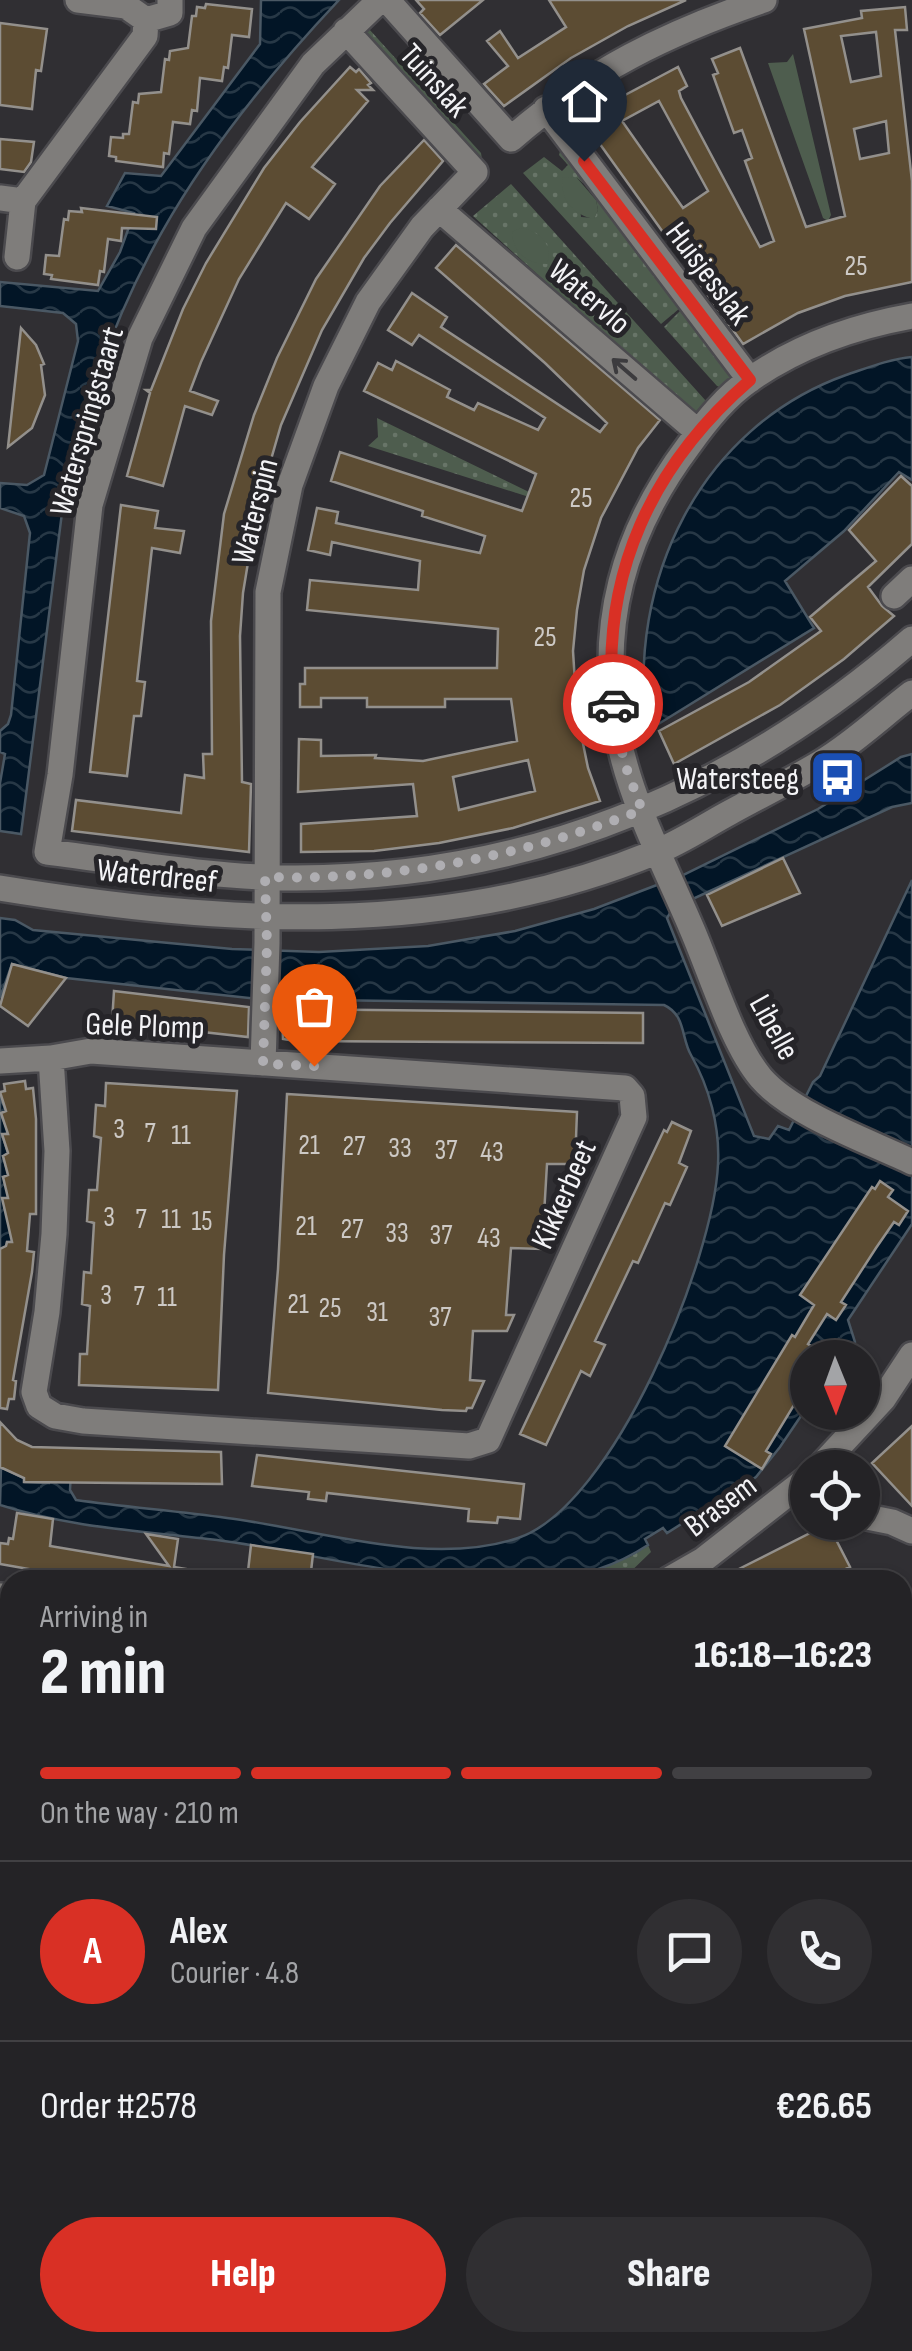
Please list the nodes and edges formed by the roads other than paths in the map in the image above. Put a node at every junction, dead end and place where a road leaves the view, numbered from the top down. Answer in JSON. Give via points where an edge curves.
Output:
{"nodes":[{"id":1,"x":78,"y":0,"type":"edge"},
{"id":2,"x":170,"y":0,"type":"edge"},
{"id":3,"x":764,"y":0,"type":"edge"},
{"id":4,"x":369,"y":12,"type":"edge"},
{"id":5,"x":146,"y":20,"type":"junction"},
{"id":6,"x":546,"y":109,"type":"junction"},
{"id":7,"x":474,"y":172,"type":"joint"},
{"id":8,"x":11,"y":199,"type":"edge"},
{"id":9,"x":439,"y":209,"type":"junction"},
{"id":10,"x":16,"y":257,"type":"dead end"},
{"id":11,"x":912,"y":316,"type":"edge"},
{"id":12,"x":750,"y":380,"type":"junction"},
{"id":13,"x":698,"y":432,"type":"junction"},
{"id":14,"x":912,"y":639,"type":"edge"},
{"id":15,"x":912,"y":692,"type":"edge"},
{"id":16,"x":642,"y":810,"type":"junction"},
{"id":17,"x":47,"y":852,"type":"joint"},
{"id":18,"x":664,"y":863,"type":"junction"},
{"id":19,"x":265,"y":877,"type":"junction"},
{"id":20,"x":0,"y":888,"type":"edge"},
{"id":21,"x":266,"y":918,"type":"junction"},
{"id":22,"x":51,"y":1058,"type":"junction"},
{"id":23,"x":0,"y":1061,"type":"edge"},
{"id":24,"x":263,"y":1064,"type":"junction"},
{"id":25,"x":912,"y":1162,"type":"edge"},
{"id":26,"x":912,"y":1354,"type":"edge"},
{"id":27,"x":251,"y":1432,"type":"joint"},
{"id":28,"x":836,"y":1450,"type":"edge"},
{"id":29,"x":790,"y":1492,"type":"edge"},
{"id":30,"x":880,"y":1520,"type":"edge"},
{"id":31,"x":912,"y":1531,"type":"edge"},
{"id":32,"x":686,"y":1570,"type":"edge"}],
"edges":[{"from":1,"to":5,"type":"street","via":[[126,6]]},
{"from":2,"to":5,"type":"street","via":[[170,13]]},
{"from":3,"to":6,"type":"street","name":"Tuinslak","via":[[633,52]]},
{"from":4,"to":6,"type":"street","name":"Tuinslak","via":[[511,139]]},
{"from":4,"to":7,"type":"street","name":"Tuinslak"},
{"from":4,"to":17,"type":"street","name":"Waterspringstaart","via":[[313,64],[194,228],[131,363],[90,505]]},
{"from":5,"to":8,"type":"street","via":[[145,36]]},
{"from":6,"to":12,"type":"street","name":"Huisjesslak"},
{"from":7,"to":9,"type":"street","name":"Waterspin"},
{"from":8,"to":10,"type":"street"},
{"from":13,"to":9,"type":"street","name":"Watervlo","one_way":true},
{"from":9,"to":19,"type":"street","name":"Waterspin","via":[[368,302],[326,386],[290,484],[268,592]]},
{"from":11,"to":12,"type":"street","name":"Libelle","via":[[794,352]]},
{"from":12,"to":13,"type":"street","name":"Libelle"},
{"from":13,"to":16,"type":"street","name":"Libelle","via":[[647,507],[616,598],[614,709]]},
{"from":14,"to":16,"type":"street","name":"Waterdreef","via":[[793,731],[720,776]]},
{"from":15,"to":18,"type":"street","name":"Waterdreef","via":[[825,761]]},
{"from":16,"to":18,"type":"street","name":"Libelle"},
{"from":16,"to":19,"type":"street","name":"Waterdreef","via":[[558,840],[438,868]]},
{"from":17,"to":19,"type":"street","name":"Waterdreef"},
{"from":18,"to":21,"type":"street","name":"Waterdreef","via":[[393,916]]},
{"from":18,"to":25,"type":"street","name":"Libelle","via":[[759,1076],[784,1101]]},
{"from":19,"to":21,"type":"street","name":"Waterspin"},
{"from":20,"to":21,"type":"street","name":"Waterdreef"},
{"from":21,"to":24,"type":"street","name":"Waterspin"},
{"from":22,"to":23,"type":"street"},
{"from":22,"to":24,"type":"street","name":"Gele Plomp","via":[[92,1051]]},
{"from":22,"to":27,"type":"street","name":"Gele Plomp","via":[[57,1168],[34,1392],[39,1406],[84,1421]]},
{"from":24,"to":27,"type":"street","name":"Kikkerbeet","via":[[614,1085],[625,1088],[634,1117],[488,1440],[469,1446]]},
{"from":26,"to":28,"type":"street","via":[[884,1399]]},
{"from":29,"to":32,"type":"street","name":"Brasem"},
{"from":30,"to":31,"type":"street"}]}
